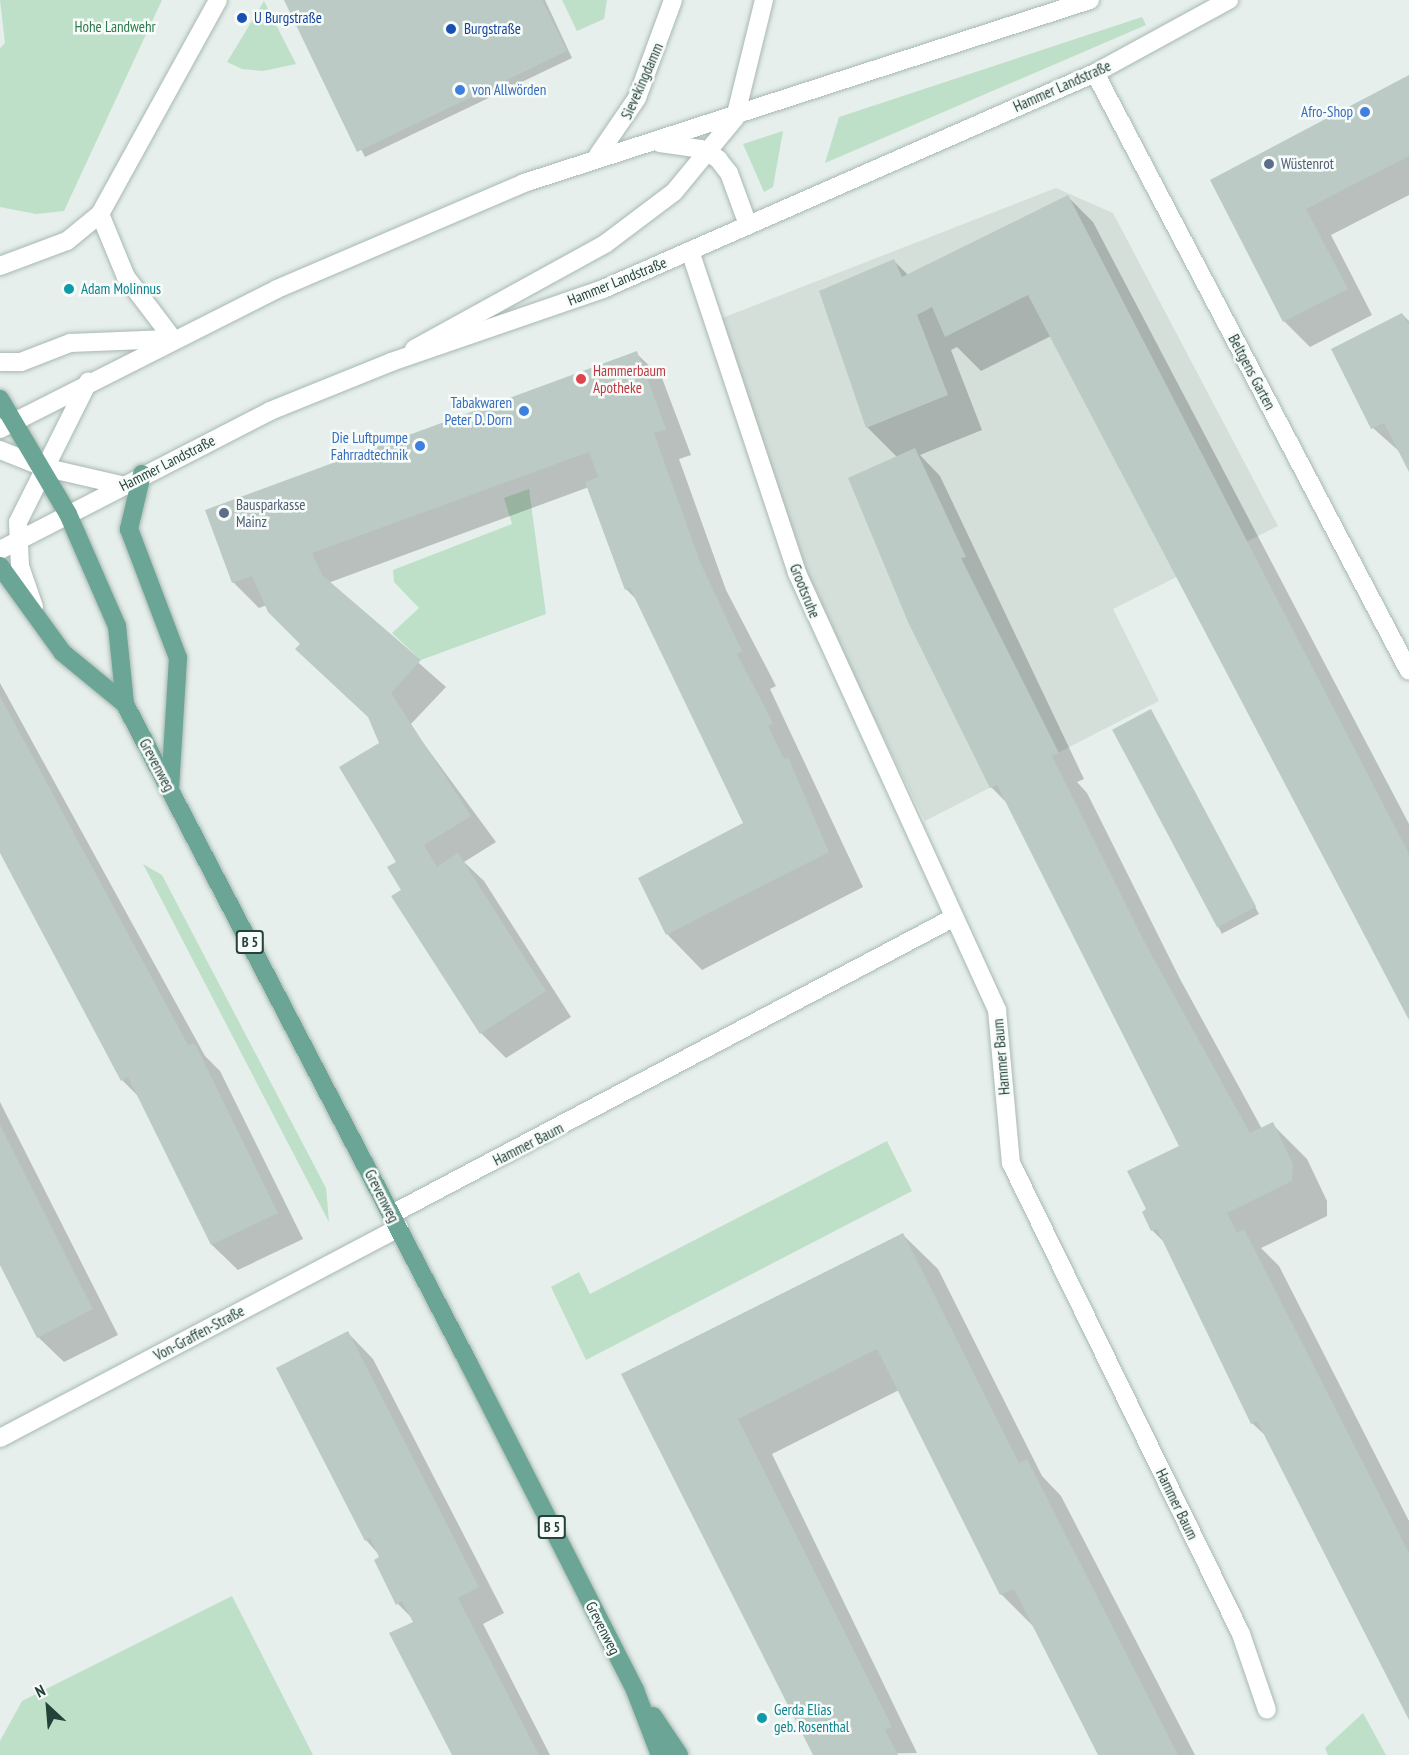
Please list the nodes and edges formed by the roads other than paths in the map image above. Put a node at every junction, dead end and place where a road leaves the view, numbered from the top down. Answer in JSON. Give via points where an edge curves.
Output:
{"nodes":[{"id":1,"x":218,"y":0,"type":"edge"},
{"id":2,"x":673,"y":0,"type":"edge"},
{"id":3,"x":765,"y":0,"type":"edge"},
{"id":4,"x":1090,"y":0,"type":"edge"},
{"id":5,"x":1229,"y":0,"type":"edge"},
{"id":6,"x":1095,"y":73,"type":"junction"},
{"id":7,"x":735,"y":118,"type":"junction"},
{"id":8,"x":660,"y":143,"type":"junction"},
{"id":9,"x":708,"y":153,"type":"junction"},
{"id":10,"x":598,"y":156,"type":"junction"},
{"id":11,"x":100,"y":214,"type":"junction"},
{"id":12,"x":748,"y":225,"type":"junction"},
{"id":13,"x":690,"y":251,"type":"junction"},
{"id":14,"x":0,"y":266,"type":"edge"},
{"id":15,"x":173,"y":339,"type":"junction"},
{"id":16,"x":0,"y":362,"type":"edge"},
{"id":17,"x":391,"y":362,"type":"junction"},
{"id":18,"x":88,"y":382,"type":"junction"},
{"id":19,"x":0,"y":399,"type":"edge"},
{"id":20,"x":8,"y":424,"type":"edge"},
{"id":21,"x":0,"y":450,"type":"edge"},
{"id":22,"x":43,"y":467,"type":"junction"},
{"id":23,"x":142,"y":474,"type":"junction"},
{"id":24,"x":122,"y":485,"type":"junction"},
{"id":25,"x":68,"y":514,"type":"junction"},
{"id":26,"x":8,"y":546,"type":"edge"},
{"id":27,"x":0,"y":566,"type":"edge"},
{"id":28,"x":34,"y":607,"type":"junction"},
{"id":29,"x":1409,"y":671,"type":"edge"},
{"id":30,"x":125,"y":704,"type":"junction"},
{"id":31,"x":170,"y":789,"type":"junction"},
{"id":32,"x":953,"y":918,"type":"junction"},
{"id":33,"x":396,"y":1221,"type":"junction"},
{"id":34,"x":0,"y":1438,"type":"edge"},
{"id":35,"x":635,"y":1690,"type":"junction"},
{"id":36,"x":1267,"y":1710,"type":"dead end"},
{"id":37,"x":660,"y":1755,"type":"edge"},
{"id":38,"x":679,"y":1755,"type":"edge"}],
"edges":[{"from":1,"to":11,"type":"street"},
{"from":2,"to":10,"type":"street","name":"Sievekingdamm","via":[[642,88]]},
{"from":3,"to":7,"type":"street"},
{"from":4,"to":7,"type":"street"},
{"from":5,"to":6,"type":"street","name":"Hammer Landstraße"},
{"from":6,"to":12,"type":"street","name":"Hammer Landstraße"},
{"from":6,"to":29,"type":"street","name":"Beltgens Garten"},
{"from":7,"to":8,"type":"street"},
{"from":7,"to":9,"type":"street"},
{"from":8,"to":9,"type":"street"},
{"from":8,"to":10,"type":"street"},
{"from":9,"to":12,"type":"street","via":[[729,173]]},
{"from":9,"to":17,"type":"street","via":[[674,192],[605,244]]},
{"from":10,"to":15,"type":"street","via":[[384,243]]},
{"from":11,"to":14,"type":"street","via":[[67,241]]},
{"from":11,"to":15,"type":"street","via":[[126,277]]},
{"from":12,"to":13,"type":"street","name":"Hammer Landstraße"},
{"from":13,"to":17,"type":"street","name":"Hammer Landstraße","via":[[603,289]]},
{"from":13,"to":32,"type":"street","name":"Grootsruhe","via":[[796,573]]},
{"from":15,"to":16,"type":"street","via":[[70,343],[21,362]]},
{"from":15,"to":18,"type":"street"},
{"from":17,"to":23,"type":"street","name":"Hammer Landstraße","via":[[270,411]]},
{"from":18,"to":20,"type":"street"},
{"from":18,"to":22,"type":"street"},
{"from":19,"to":20,"type":"main road","number":"B 5"},
{"from":20,"to":22,"type":"main road","name":"Grevenweg","number":"B 5"},
{"from":21,"to":22,"type":"street"},
{"from":22,"to":24,"type":"street"},
{"from":22,"to":25,"type":"main road","name":"Grevenweg","number":"B 5"},
{"from":22,"to":26,"type":"street"},
{"from":23,"to":24,"type":"street","name":"Hammer Landstraße"},
{"from":23,"to":31,"type":"main road","via":[[129,529],[178,658]]},
{"from":24,"to":25,"type":"street","name":"Hammer Landstraße"},
{"from":25,"to":26,"type":"street","name":"Hammer Landstraße"},
{"from":25,"to":30,"type":"main road","name":"Grevenweg","number":"B 5","via":[[117,626]]},
{"from":26,"to":28,"type":"street"},
{"from":27,"to":28,"type":"main road","name":"Grevenweg","number":"B 5"},
{"from":28,"to":30,"type":"main road","name":"Grevenweg","number":"B 5","via":[[63,653]]},
{"from":30,"to":31,"type":"main road","name":"Grevenweg","number":"B 5"},
{"from":31,"to":33,"type":"main road","name":"Grevenweg","number":"B 5"},
{"from":32,"to":33,"type":"street","name":"Hammer Baum"},
{"from":32,"to":36,"type":"street","name":"Hammer Baum","via":[[997,1010],[1011,1163],[1241,1634]]},
{"from":33,"to":34,"type":"street","name":"Von-Graffen-Straße"},
{"from":33,"to":35,"type":"main road","name":"Grevenweg","number":"B 5"},
{"from":35,"to":37,"type":"main road","name":"Grevenweg","number":"B 5"},
{"from":35,"to":38,"type":"main road","name":"Grevenweg","number":"B 5"}]}
